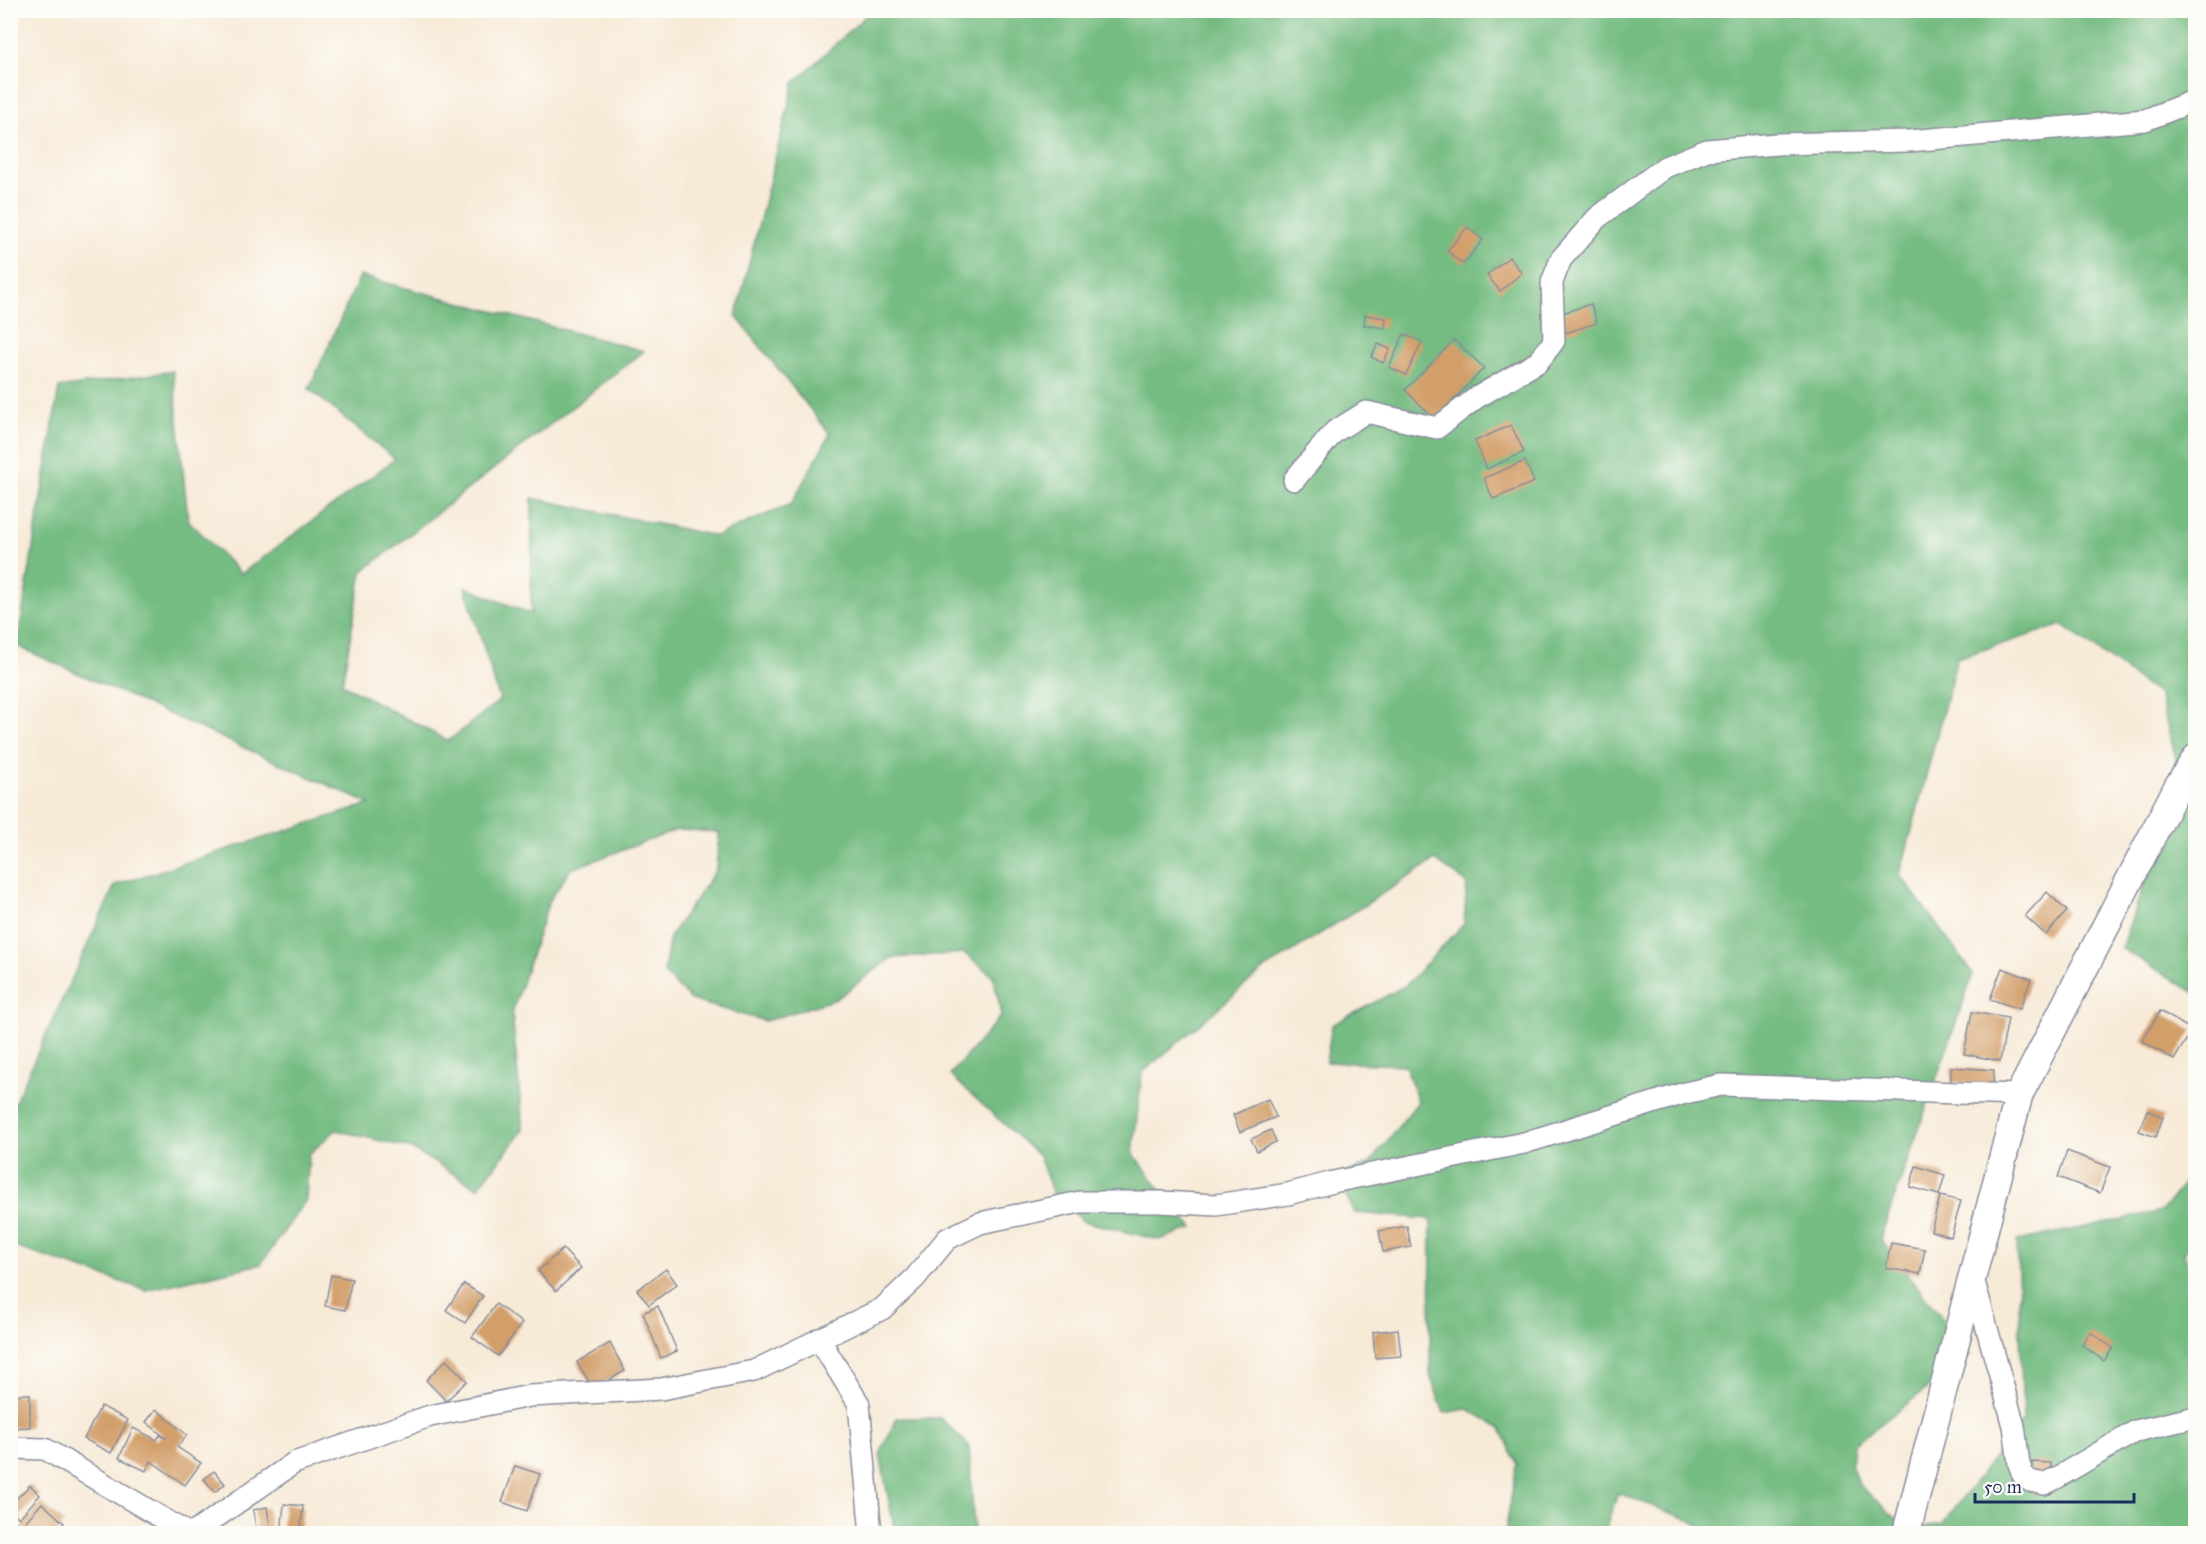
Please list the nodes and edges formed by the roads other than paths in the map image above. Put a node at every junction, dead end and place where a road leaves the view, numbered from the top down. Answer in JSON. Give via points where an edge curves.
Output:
{"nodes":[{"id":1,"x":2196,"y":100,"type":"edge"},
{"id":2,"x":1294,"y":480,"type":"dead end"},
{"id":3,"x":2196,"y":758,"type":"edge"},
{"id":4,"x":2019,"y":1095,"type":"junction"},
{"id":5,"x":1972,"y":1278,"type":"junction"},
{"id":6,"x":819,"y":1340,"type":"junction"},
{"id":7,"x":2196,"y":1417,"type":"edge"},
{"id":8,"x":10,"y":1448,"type":"edge"},
{"id":9,"x":191,"y":1533,"type":"edge"},
{"id":10,"x":871,"y":1533,"type":"edge"},
{"id":11,"x":1906,"y":1533,"type":"edge"}],
"edges":[{"from":1,"to":2,"type":"street","via":[[2145,120],[1920,140],[1707,150],[1665,167],[1597,218],[1561,259],[1552,282],[1554,340],[1538,362],[1476,398],[1437,428],[1366,412],[1334,432]]},
{"from":3,"to":4,"type":"street"},
{"from":4,"to":5,"type":"street"},
{"from":4,"to":6,"type":"street","via":[[1721,1085],[1524,1143],[1288,1194],[1216,1205],[1080,1202],[980,1223],[947,1239],[915,1278],[882,1309]]},
{"from":5,"to":7,"type":"street","via":[[2014,1426],[2019,1464],[2030,1481],[2044,1484],[2058,1478],[2136,1431]]},
{"from":5,"to":11,"type":"street"},
{"from":6,"to":9,"type":"street","via":[[754,1371],[661,1389],[530,1396],[430,1416],[294,1463]]},
{"from":6,"to":10,"type":"street","via":[[859,1404]]},
{"from":8,"to":9,"type":"street","via":[[45,1449]]}]}
